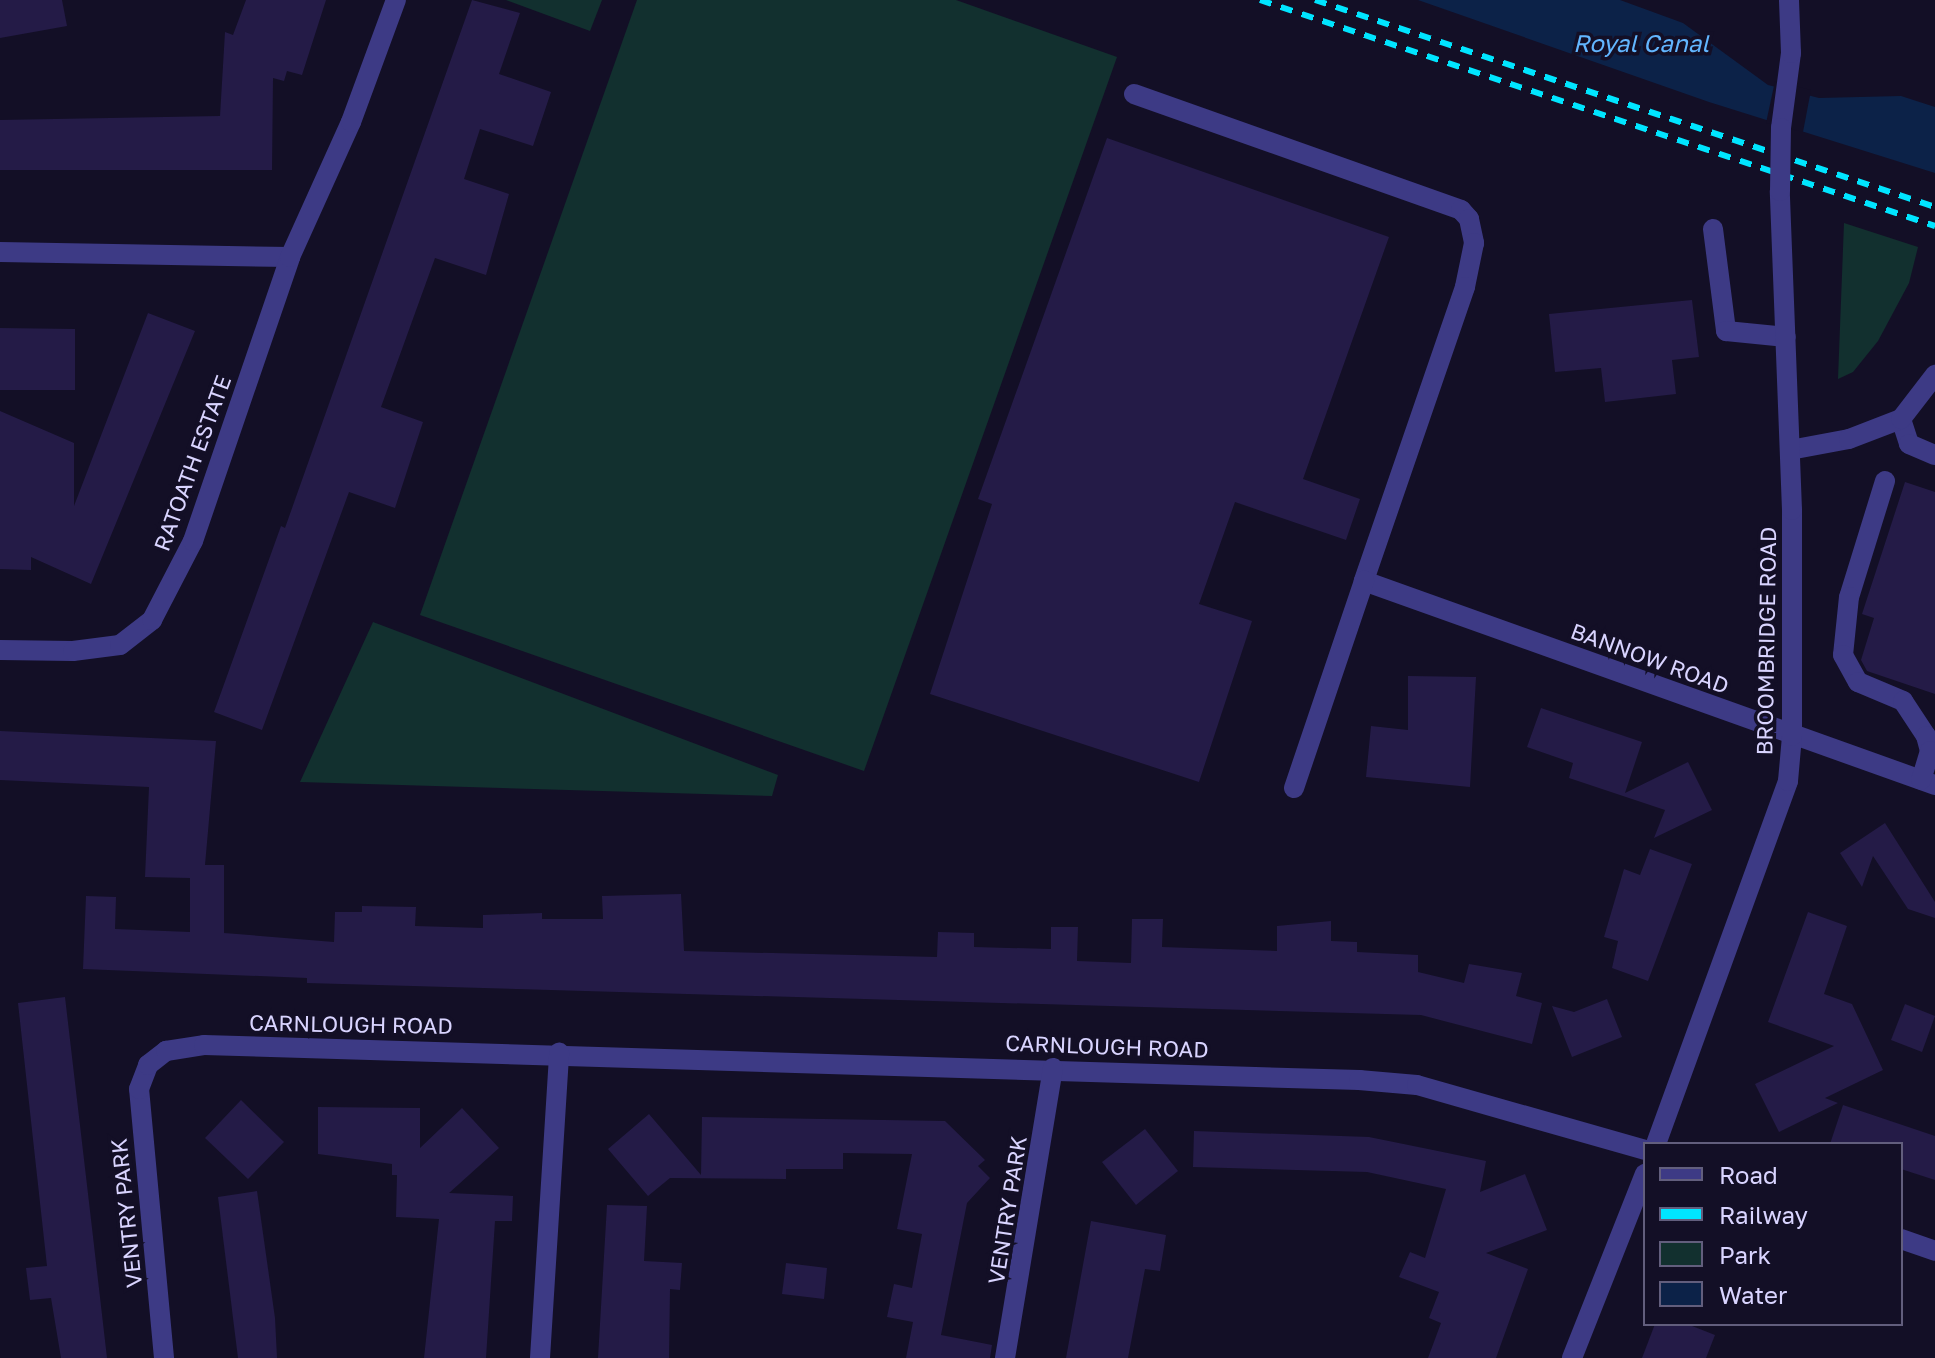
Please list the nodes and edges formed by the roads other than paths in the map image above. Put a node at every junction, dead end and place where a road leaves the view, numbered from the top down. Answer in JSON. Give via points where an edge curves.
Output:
{"nodes":[{"id":1,"x":396,"y":0,"type":"edge"},
{"id":2,"x":1789,"y":0,"type":"edge"},
{"id":3,"x":1134,"y":94,"type":"dead end"},
{"id":4,"x":1713,"y":229,"type":"dead end"},
{"id":5,"x":0,"y":252,"type":"edge"},
{"id":6,"x":290,"y":257,"type":"junction"},
{"id":7,"x":1786,"y":337,"type":"junction"},
{"id":8,"x":1935,"y":375,"type":"edge"},
{"id":9,"x":1901,"y":419,"type":"junction"},
{"id":10,"x":1790,"y":450,"type":"junction"},
{"id":11,"x":1935,"y":455,"type":"edge"},
{"id":12,"x":1885,"y":481,"type":"dead end"},
{"id":13,"x":1364,"y":581,"type":"junction"},
{"id":14,"x":0,"y":650,"type":"edge"},
{"id":15,"x":1792,"y":736,"type":"junction"},
{"id":16,"x":1928,"y":782,"type":"edge"},
{"id":17,"x":1294,"y":788,"type":"dead end"},
{"id":18,"x":559,"y":1053,"type":"junction"},
{"id":19,"x":148,"y":1065,"type":"joint"},
{"id":20,"x":1053,"y":1068,"type":"junction"},
{"id":21,"x":1657,"y":1142,"type":"edge"},
{"id":22,"x":1643,"y":1149,"type":"edge"},
{"id":23,"x":1643,"y":1179,"type":"edge"},
{"id":24,"x":1903,"y":1240,"type":"edge"},
{"id":25,"x":1935,"y":1251,"type":"edge"},
{"id":26,"x":164,"y":1358,"type":"edge"},
{"id":27,"x":540,"y":1358,"type":"edge"},
{"id":28,"x":1005,"y":1358,"type":"edge"},
{"id":29,"x":1572,"y":1358,"type":"edge"}],
"edges":[{"from":1,"to":6,"type":"street","name":"RATOATH ESTATE","via":[[351,122]]},
{"from":2,"to":7,"type":"street","name":"BROOMBRIDGE ROAD","bridge":true,"via":[[1791,53],[1781,128],[1780,202]]},
{"from":3,"to":13,"type":"street","via":[[1461,210],[1469,219],[1474,243],[1465,287]]},
{"from":4,"to":7,"type":"street","via":[[1726,331]]},
{"from":5,"to":6,"type":"street"},
{"from":6,"to":14,"type":"street","name":"RATOATH ESTATE","via":[[193,541],[152,620],[120,645],[73,651]]},
{"from":7,"to":10,"type":"street","name":"BROOMBRIDGE ROAD"},
{"from":8,"to":9,"type":"street"},
{"from":9,"to":10,"type":"street","via":[[1849,439]]},
{"from":9,"to":11,"type":"street","via":[[1909,444]]},
{"from":10,"to":15,"type":"street","name":"BROOMBRIDGE ROAD"},
{"from":12,"to":16,"type":"street","via":[[1849,597],[1843,655],[1858,682],[1903,701],[1926,736]]},
{"from":13,"to":15,"type":"street","name":"BANNOW ROAD"},
{"from":13,"to":17,"type":"street"},
{"from":15,"to":16,"type":"street","name":"BANNOW ROAD"},
{"from":15,"to":21,"type":"street","name":"BROOMBRIDGE ROAD","via":[[1788,781],[1773,829]]},
{"from":18,"to":19,"type":"street","name":"CARNLOUGH ROAD","via":[[204,1045],[166,1051]]},
{"from":18,"to":20,"type":"street","name":"CARNLOUGH ROAD"},
{"from":18,"to":27,"type":"street"},
{"from":19,"to":26,"type":"street","name":"VENTRY PARK","via":[[139,1089],[140,1110]]},
{"from":20,"to":22,"type":"street","name":"CARNLOUGH ROAD","via":[[1417,1085]]},
{"from":20,"to":28,"type":"street","name":"VENTRY PARK"},
{"from":23,"to":29,"type":"street"},
{"from":24,"to":25,"type":"street"}]}
